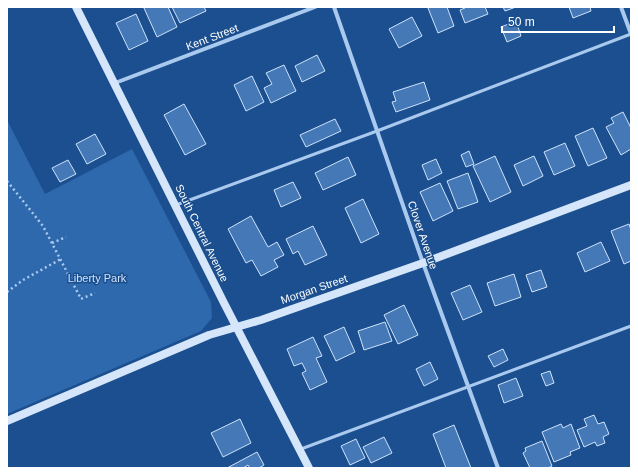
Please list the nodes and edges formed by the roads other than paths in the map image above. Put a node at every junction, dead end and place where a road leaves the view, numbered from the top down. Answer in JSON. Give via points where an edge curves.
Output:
{"nodes":[{"id":1,"x":76,"y":7,"type":"edge"},
{"id":2,"x":315,"y":7,"type":"edge"},
{"id":3,"x":334,"y":7,"type":"edge"},
{"id":4,"x":621,"y":7,"type":"edge"},
{"id":5,"x":631,"y":34,"type":"edge"},
{"id":6,"x":115,"y":83,"type":"junction"},
{"id":7,"x":377,"y":131,"type":"junction"},
{"id":8,"x":631,"y":185,"type":"edge"},
{"id":9,"x":176,"y":205,"type":"junction"},
{"id":10,"x":423,"y":263,"type":"junction"},
{"id":11,"x":631,"y":326,"type":"edge"},
{"id":12,"x":236,"y":327,"type":"junction"},
{"id":13,"x":468,"y":387,"type":"junction"},
{"id":14,"x":7,"y":421,"type":"edge"},
{"id":15,"x":300,"y":449,"type":"junction"},
{"id":16,"x":310,"y":468,"type":"edge"},
{"id":17,"x":498,"y":468,"type":"edge"}],
"edges":[{"from":1,"to":6,"type":"main road","name":"South Central Avenue"},
{"from":2,"to":6,"type":"street","name":"Kent Street"},
{"from":3,"to":7,"type":"street","name":"Clover Avenue"},
{"from":4,"to":5,"type":"street"},
{"from":5,"to":7,"type":"lane"},
{"from":6,"to":9,"type":"main road","name":"South Central Avenue"},
{"from":7,"to":9,"type":"lane"},
{"from":7,"to":10,"type":"street","name":"Clover Avenue"},
{"from":8,"to":10,"type":"main road","name":"Morgan Street"},
{"from":9,"to":12,"type":"main road","name":"South Central Avenue"},
{"from":10,"to":12,"type":"main road","name":"Morgan Street"},
{"from":10,"to":13,"type":"street","name":"Clover Avenue"},
{"from":11,"to":13,"type":"lane"},
{"from":12,"to":14,"type":"main road","name":"Morgan Street","via":[[162,354]]},
{"from":12,"to":15,"type":"main road","name":"South Central Avenue"},
{"from":13,"to":15,"type":"lane"},
{"from":13,"to":17,"type":"street","name":"Clover Avenue"},
{"from":15,"to":16,"type":"main road","name":"South Central Avenue"}]}
